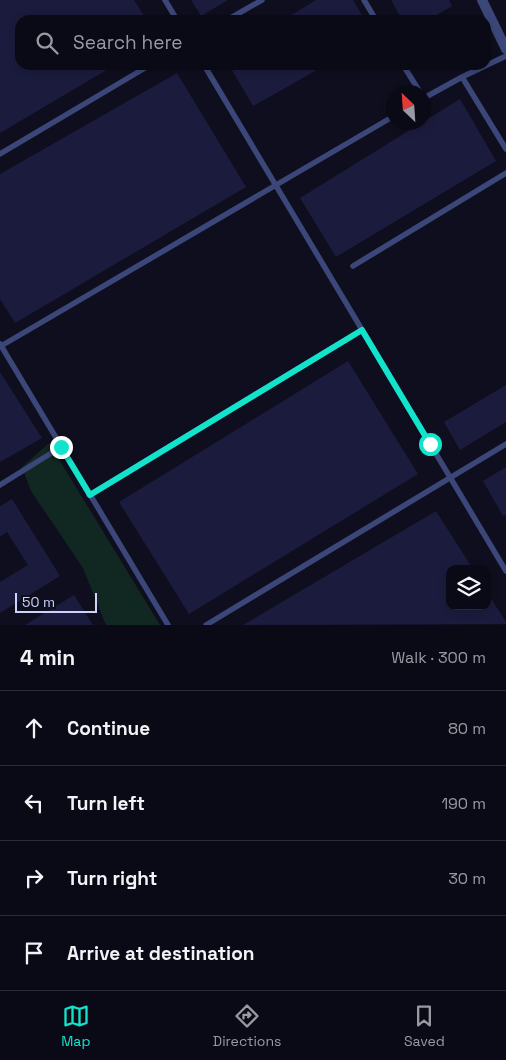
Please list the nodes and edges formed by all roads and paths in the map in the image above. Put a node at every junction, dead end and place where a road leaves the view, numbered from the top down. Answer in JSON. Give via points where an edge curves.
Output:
{"nodes":[{"id":1,"x":165,"y":0,"type":"edge"},
{"id":2,"x":262,"y":0,"type":"edge"},
{"id":3,"x":364,"y":0,"type":"edge"},
{"id":4,"x":482,"y":0,"type":"edge"},
{"id":5,"x":174,"y":15,"type":"edge"},
{"id":6,"x":236,"y":15,"type":"edge"},
{"id":7,"x":373,"y":15,"type":"edge"},
{"id":8,"x":489,"y":15,"type":"edge"},
{"id":9,"x":491,"y":18,"type":"edge"},
{"id":10,"x":506,"y":49,"type":"edge"},
{"id":11,"x":506,"y":56,"type":"edge"},
{"id":12,"x":491,"y":63,"type":"edge"},
{"id":13,"x":142,"y":70,"type":"edge"},
{"id":14,"x":207,"y":70,"type":"edge"},
{"id":15,"x":406,"y":70,"type":"edge"},
{"id":16,"x":477,"y":70,"type":"edge"},
{"id":17,"x":462,"y":77,"type":"junction"},
{"id":18,"x":416,"y":85,"type":"edge"},
{"id":19,"x":431,"y":94,"type":"edge"},
{"id":20,"x":386,"y":121,"type":"edge"},
{"id":21,"x":506,"y":149,"type":"edge"},
{"id":22,"x":0,"y":154,"type":"edge"},
{"id":23,"x":506,"y":172,"type":"edge"},
{"id":24,"x":275,"y":184,"type":"junction"},
{"id":25,"x":353,"y":266,"type":"dead end"},
{"id":26,"x":362,"y":330,"type":"junction"},
{"id":27,"x":1,"y":345,"type":"edge"},
{"id":28,"x":506,"y":444,"type":"edge"},
{"id":29,"x":61,"y":447,"type":"junction"},
{"id":30,"x":450,"y":478,"type":"junction"},
{"id":31,"x":0,"y":484,"type":"edge"},
{"id":32,"x":90,"y":495,"type":"junction"},
{"id":33,"x":506,"y":572,"type":"edge"},
{"id":34,"x":168,"y":625,"type":"edge"},
{"id":35,"x":206,"y":625,"type":"edge"}],
"edges":[{"from":1,"to":5,"type":"lane"},
{"from":2,"to":6,"type":"lane"},
{"from":3,"to":7,"type":"lane"},
{"from":4,"to":8,"type":"street"},
{"from":9,"to":10,"type":"street"},
{"from":11,"to":12,"type":"lane"},
{"from":13,"to":22,"type":"lane"},
{"from":14,"to":24,"type":"lane"},
{"from":15,"to":18,"type":"lane"},
{"from":16,"to":17,"type":"lane"},
{"from":17,"to":19,"type":"lane"},
{"from":17,"to":21,"type":"lane"},
{"from":20,"to":24,"type":"lane"},
{"from":23,"to":25,"type":"lane"},
{"from":24,"to":26,"type":"lane"},
{"from":24,"to":27,"type":"lane"},
{"from":26,"to":30,"type":"lane"},
{"from":26,"to":32,"type":"lane"},
{"from":27,"to":29,"type":"lane"},
{"from":28,"to":30,"type":"lane"},
{"from":29,"to":31,"type":"lane"},
{"from":29,"to":32,"type":"lane"},
{"from":30,"to":33,"type":"lane"},
{"from":30,"to":35,"type":"lane"},
{"from":32,"to":34,"type":"lane"}]}
